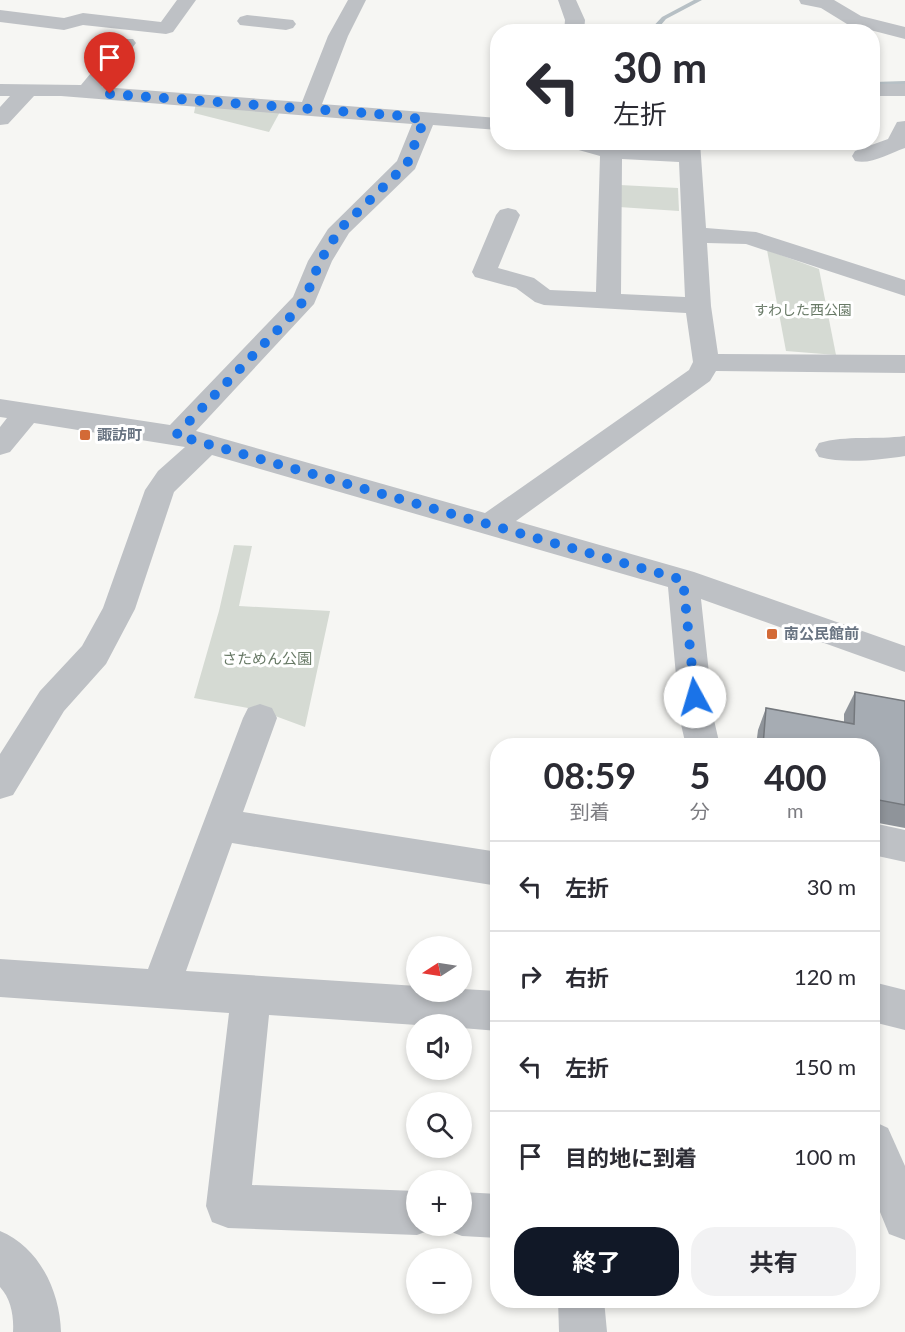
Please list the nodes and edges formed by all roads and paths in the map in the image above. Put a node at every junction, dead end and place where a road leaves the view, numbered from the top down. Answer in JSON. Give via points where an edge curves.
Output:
{"nodes":[{"id":1,"x":88,"y":0,"type":"edge"},
{"id":2,"x":187,"y":0,"type":"edge"},
{"id":3,"x":260,"y":0,"type":"edge"},
{"id":4,"x":357,"y":0,"type":"edge"},
{"id":5,"x":567,"y":0,"type":"edge"},
{"id":6,"x":808,"y":0,"type":"edge"},
{"id":7,"x":0,"y":16,"type":"edge"},
{"id":8,"x":69,"y":22,"type":"junction"},
{"id":9,"x":286,"y":24,"type":"dead end"},
{"id":10,"x":575,"y":24,"type":"edge"},
{"id":11,"x":870,"y":24,"type":"edge"},
{"id":12,"x":880,"y":27,"type":"edge"},
{"id":13,"x":905,"y":33,"type":"edge"},
{"id":14,"x":126,"y":43,"type":"dead end"},
{"id":15,"x":0,"y":90,"type":"edge"},
{"id":16,"x":29,"y":90,"type":"junction"},
{"id":17,"x":880,"y":90,"type":"edge"},
{"id":18,"x":905,"y":90,"type":"edge"},
{"id":19,"x":87,"y":92,"type":"junction"},
{"id":20,"x":310,"y":109,"type":"junction"},
{"id":21,"x":0,"y":119,"type":"edge"},
{"id":22,"x":424,"y":120,"type":"junction"},
{"id":23,"x":490,"y":124,"type":"edge"},
{"id":24,"x":905,"y":128,"type":"edge"},
{"id":25,"x":880,"y":149,"type":"edge"},
{"id":26,"x":604,"y":150,"type":"edge"},
{"id":27,"x":664,"y":150,"type":"edge"},
{"id":28,"x":690,"y":150,"type":"edge"},
{"id":29,"x":878,"y":150,"type":"edge"},
{"id":30,"x":611,"y":152,"type":"junction"},
{"id":31,"x":862,"y":156,"type":"dead end"},
{"id":32,"x":508,"y":215,"type":"dead end"},
{"id":33,"x":696,"y":235,"type":"junction"},
{"id":34,"x":905,"y":288,"type":"edge"},
{"id":35,"x":608,"y":300,"type":"junction"},
{"id":36,"x":698,"y":306,"type":"junction"},
{"id":37,"x":706,"y":362,"type":"junction"},
{"id":38,"x":905,"y":364,"type":"edge"},
{"id":39,"x":14,"y":410,"type":"edge"},
{"id":40,"x":176,"y":435,"type":"junction"},
{"id":41,"x":207,"y":444,"type":"junction"},
{"id":42,"x":0,"y":445,"type":"edge"},
{"id":43,"x":905,"y":446,"type":"edge"},
{"id":44,"x":829,"y":450,"type":"dead end"},
{"id":45,"x":489,"y":525,"type":"junction"},
{"id":46,"x":683,"y":580,"type":"junction"},
{"id":47,"x":905,"y":659,"type":"edge"},
{"id":48,"x":260,"y":718,"type":"dead end"},
{"id":49,"x":702,"y":738,"type":"edge"},
{"id":50,"x":0,"y":784,"type":"edge"},
{"id":51,"x":220,"y":825,"type":"junction"},
{"id":52,"x":880,"y":841,"type":"edge"},
{"id":53,"x":905,"y":846,"type":"edge"},
{"id":54,"x":490,"y":868,"type":"edge"},
{"id":55,"x":0,"y":978,"type":"edge"},
{"id":56,"x":160,"y":989,"type":"junction"},
{"id":57,"x":251,"y":995,"type":"junction"},
{"id":58,"x":880,"y":1004,"type":"edge"},
{"id":59,"x":490,"y":1010,"type":"edge"},
{"id":60,"x":905,"y":1010,"type":"edge"},
{"id":61,"x":880,"y":1159,"type":"edge"},
{"id":62,"x":406,"y":1213,"type":"edge"},
{"id":63,"x":472,"y":1214,"type":"edge"},
{"id":64,"x":490,"y":1215,"type":"edge"},
{"id":65,"x":905,"y":1218,"type":"edge"},
{"id":66,"x":0,"y":1254,"type":"edge"},
{"id":67,"x":582,"y":1308,"type":"edge"},
{"id":68,"x":37,"y":1332,"type":"edge"},
{"id":69,"x":583,"y":1332,"type":"edge"}],
"edges":[{"from":1,"to":8,"type":"street"},
{"from":2,"to":8,"type":"street","via":[[166,28],[83,19]]},
{"from":3,"to":9,"type":"street","via":[[244,27]]},
{"from":4,"to":20,"type":"street","via":[[338,36]]},
{"from":5,"to":10,"type":"street"},
{"from":6,"to":11,"type":"street","via":[[827,4],[854,20]]},
{"from":7,"to":8,"type":"street"},
{"from":12,"to":13,"type":"street"},
{"from":14,"to":19,"type":"street"},
{"from":15,"to":16,"type":"street"},
{"from":16,"to":19,"type":"street"},
{"from":16,"to":21,"type":"street"},
{"from":17,"to":18,"type":"street"},
{"from":19,"to":20,"type":"street"},
{"from":20,"to":22,"type":"street"},
{"from":22,"to":23,"type":"street"},
{"from":22,"to":40,"type":"street","via":[[407,164],[340,229],[320,261],[305,299]]},
{"from":24,"to":25,"type":"street","via":[[897,143]]},
{"from":26,"to":30,"type":"street"},
{"from":27,"to":30,"type":"street"},
{"from":28,"to":33,"type":"street"},
{"from":29,"to":31,"type":"street"},
{"from":30,"to":35,"type":"street"},
{"from":32,"to":35,"type":"street","via":[[484,272],[525,283],[544,297]]},
{"from":33,"to":34,"type":"street","via":[[748,237]]},
{"from":33,"to":36,"type":"street"},
{"from":35,"to":36,"type":"street"},
{"from":36,"to":37,"type":"street"},
{"from":37,"to":38,"type":"street"},
{"from":37,"to":45,"type":"street","via":[[701,375]]},
{"from":39,"to":40,"type":"street"},
{"from":39,"to":42,"type":"street"},
{"from":40,"to":41,"type":"street"},
{"from":41,"to":45,"type":"street"},
{"from":41,"to":50,"type":"street","via":[[160,490],[119,609],[94,655],[52,701]]},
{"from":43,"to":44,"type":"street"},
{"from":45,"to":46,"type":"street"},
{"from":46,"to":47,"type":"street"},
{"from":46,"to":49,"type":"street"},
{"from":48,"to":51,"type":"street"},
{"from":51,"to":54,"type":"street"},
{"from":51,"to":56,"type":"street"},
{"from":52,"to":53,"type":"street"},
{"from":55,"to":56,"type":"street"},
{"from":56,"to":57,"type":"street"},
{"from":57,"to":59,"type":"street"},
{"from":57,"to":62,"type":"street","via":[[228,1206]]},
{"from":58,"to":60,"type":"street"},
{"from":61,"to":65,"type":"street"},
{"from":63,"to":64,"type":"street"},
{"from":66,"to":68,"type":"street","via":[[26,1281]]},
{"from":67,"to":69,"type":"street"}]}
